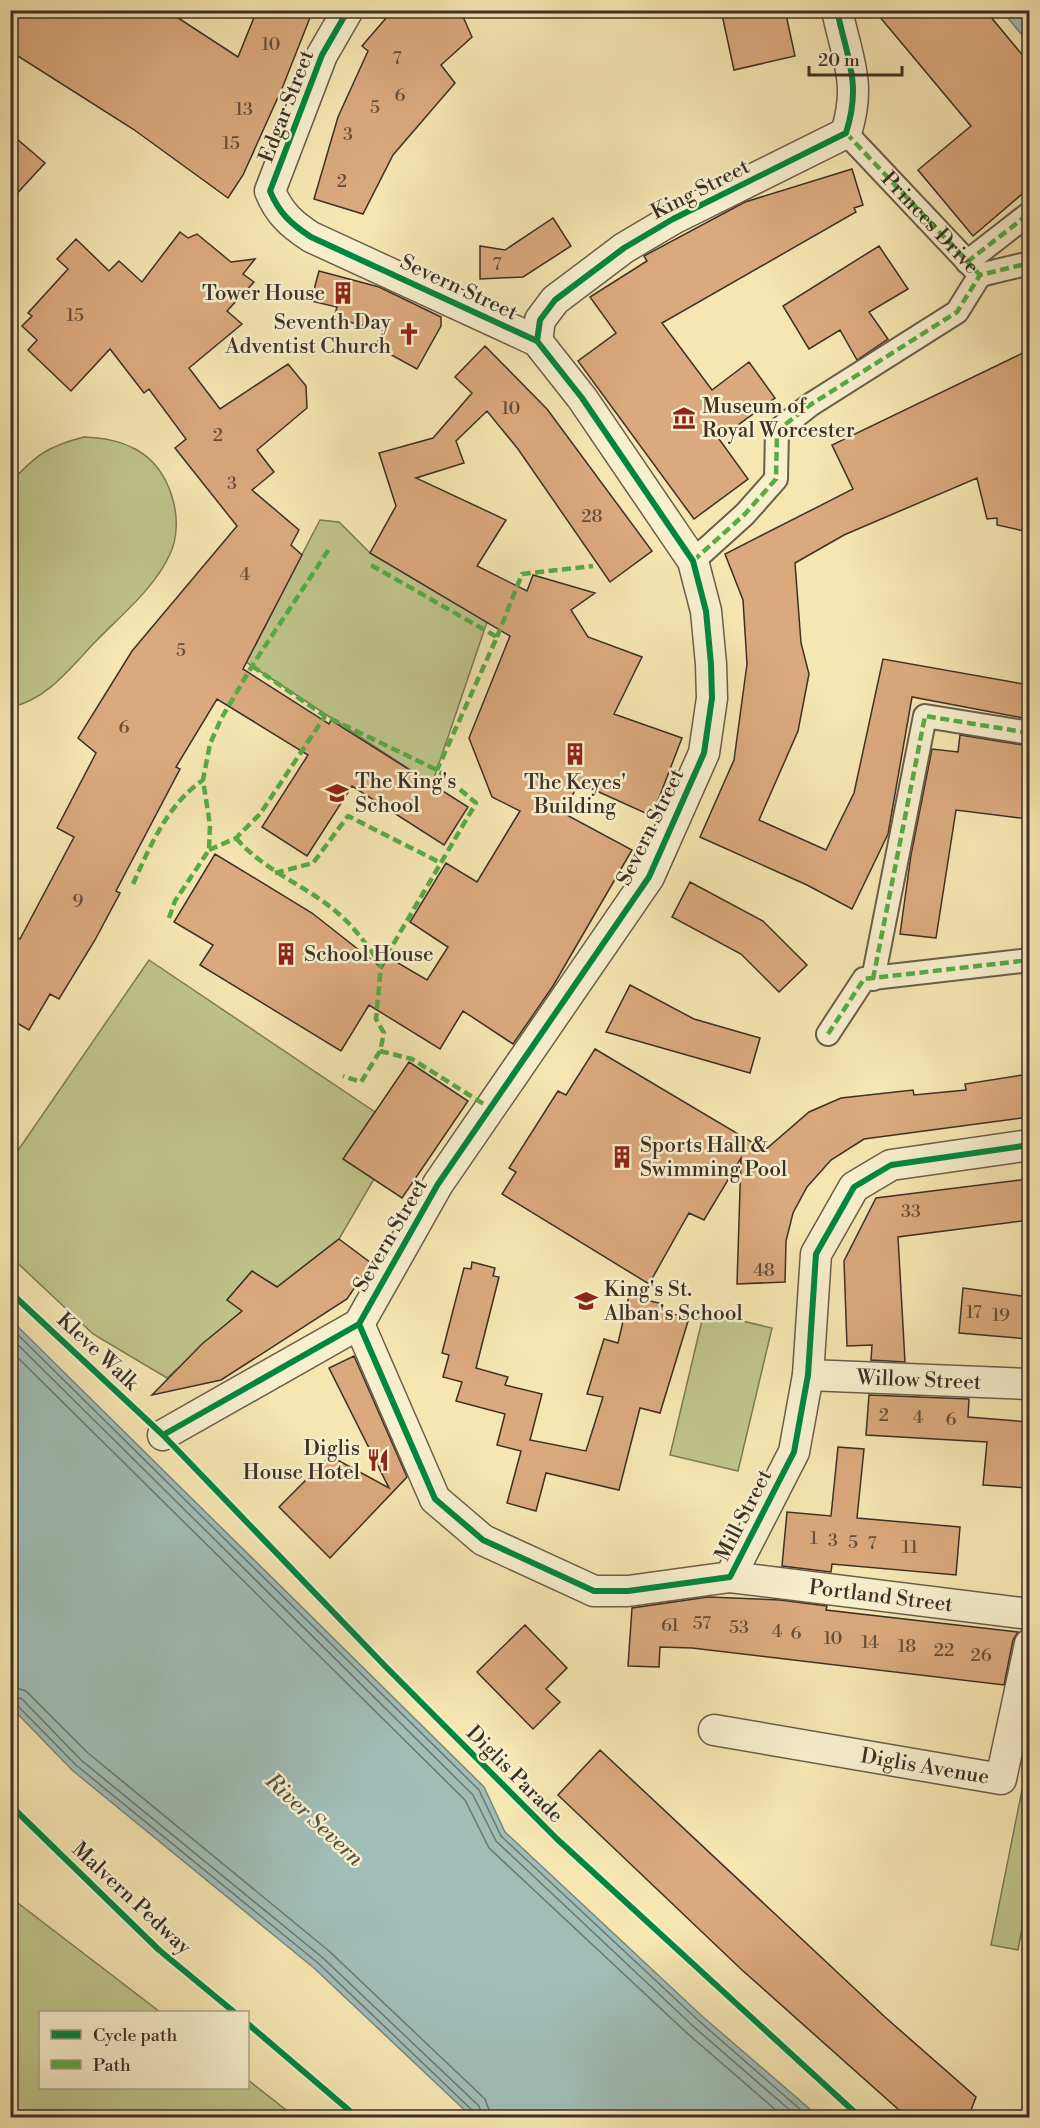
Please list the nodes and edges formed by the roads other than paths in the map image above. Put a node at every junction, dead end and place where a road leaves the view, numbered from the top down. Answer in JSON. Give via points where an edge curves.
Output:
{"nodes":[{"id":1,"x":348,"y":10,"type":"edge"},
{"id":2,"x":837,"y":10,"type":"edge"},
{"id":3,"x":846,"y":133,"type":"junction"},
{"id":4,"x":1029,"y":213,"type":"edge"},
{"id":5,"x":311,"y":237,"type":"joint"},
{"id":6,"x":1029,"y":263,"type":"edge"},
{"id":7,"x":973,"y":269,"type":"junction"},
{"id":8,"x":537,"y":341,"type":"junction"},
{"id":9,"x":693,"y":561,"type":"junction"},
{"id":10,"x":1029,"y":733,"type":"edge"},
{"id":11,"x":1029,"y":960,"type":"edge"},
{"id":12,"x":869,"y":979,"type":"junction"},
{"id":13,"x":828,"y":1034,"type":"dead end"},
{"id":14,"x":1029,"y":1145,"type":"edge"},
{"id":15,"x":359,"y":1324,"type":"junction"},
{"id":16,"x":808,"y":1375,"type":"junction"},
{"id":17,"x":1029,"y":1384,"type":"edge"},
{"id":18,"x":163,"y":1435,"type":"dead end"},
{"id":19,"x":730,"y":1577,"type":"junction"},
{"id":20,"x":1029,"y":1614,"type":"edge"},
{"id":21,"x":1029,"y":1644,"type":"edge"},
{"id":22,"x":714,"y":1730,"type":"dead end"}],
"edges":[{"from":1,"to":5,"type":"street","name":"Edgar Street","via":[[322,55],[270,191],[290,224]]},
{"from":2,"to":3,"type":"street","via":[[853,70],[854,107]]},
{"from":3,"to":7,"type":"street","name":"Princes Drive"},
{"from":3,"to":8,"type":"street","name":"King Street","via":[[673,219],[624,248],[555,300],[540,320]]},
{"from":4,"to":7,"type":"street"},
{"from":5,"to":8,"type":"street","name":"Severn Street"},
{"from":6,"to":7,"type":"street","name":"Princes Drive"},
{"from":7,"to":9,"type":"street","via":[[957,312],[810,405],[777,431],[776,479],[745,514]]},
{"from":8,"to":9,"type":"street","name":"Severn Street","via":[[582,398]]},
{"from":9,"to":15,"type":"street","name":"Severn Street","via":[[706,611],[711,664],[712,698],[704,753],[649,877],[438,1184]]},
{"from":10,"to":12,"type":"street","via":[[925,716]]},
{"from":11,"to":12,"type":"street"},
{"from":12,"to":13,"type":"street"},
{"from":14,"to":16,"type":"street","name":"Mill Street","via":[[891,1165],[854,1187],[816,1254]]},
{"from":15,"to":18,"type":"street","name":"Severn Street"},
{"from":15,"to":19,"type":"street","name":"Mill Street","via":[[435,1499],[483,1540],[594,1591],[628,1591]]},
{"from":16,"to":17,"type":"street","name":"Willow Street"},
{"from":16,"to":19,"type":"street","name":"Mill Street","via":[[794,1452]]},
{"from":19,"to":20,"type":"street","name":"Portland Street"},
{"from":21,"to":22,"type":"street","name":"Diglis Avenue","via":[[1012,1782]]}]}
